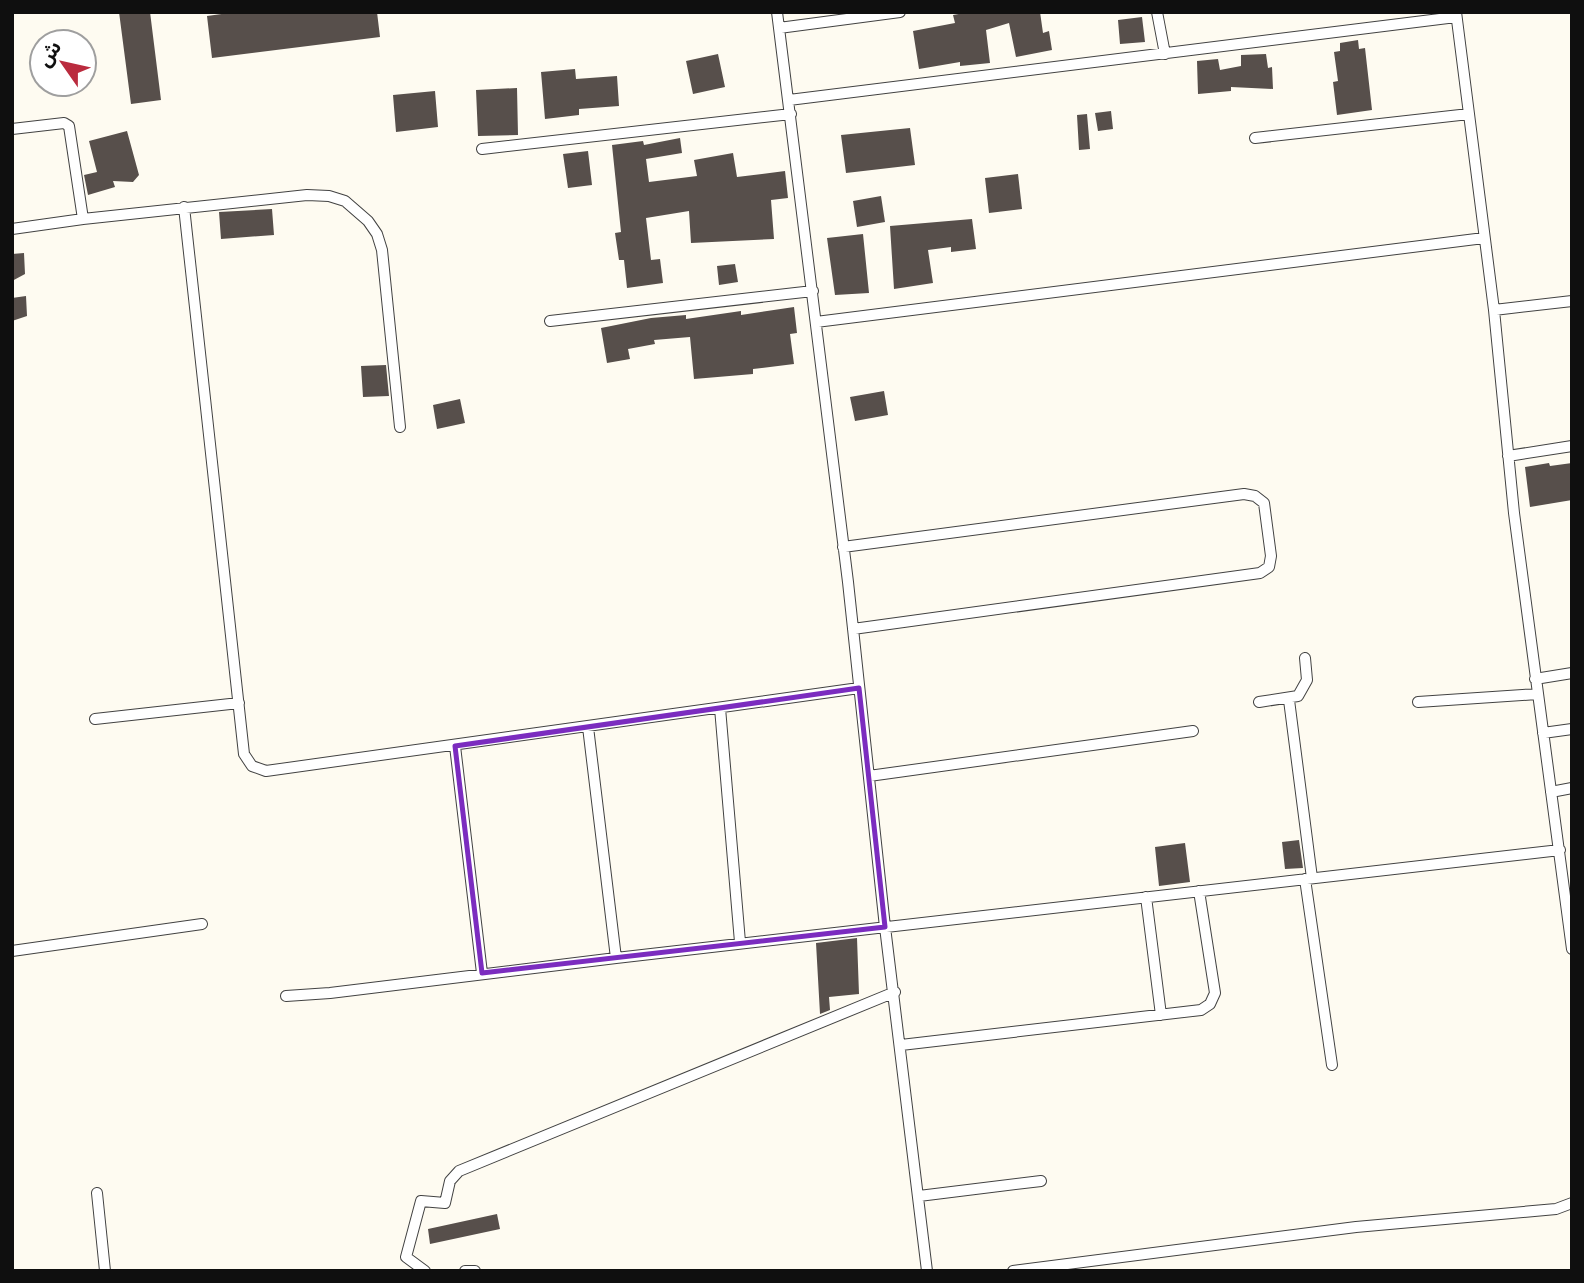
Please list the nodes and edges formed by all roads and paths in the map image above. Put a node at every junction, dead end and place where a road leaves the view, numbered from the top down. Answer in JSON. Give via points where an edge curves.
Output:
{"nodes":[{"id":1,"x":777,"y":12,"type":"edge"},
{"id":2,"x":900,"y":12,"type":"edge"},
{"id":3,"x":1157,"y":12,"type":"edge"},
{"id":4,"x":1456,"y":15,"type":"edge"},
{"id":5,"x":779,"y":28,"type":"junction"},
{"id":6,"x":1165,"y":54,"type":"junction"},
{"id":7,"x":789,"y":100,"type":"junction"},
{"id":8,"x":791,"y":114,"type":"junction"},
{"id":9,"x":1469,"y":114,"type":"junction"},
{"id":10,"x":12,"y":129,"type":"edge"},
{"id":11,"x":1255,"y":138,"type":"dead end"},
{"id":12,"x":482,"y":149,"type":"dead end"},
{"id":13,"x":184,"y":207,"type":"junction"},
{"id":14,"x":83,"y":219,"type":"junction"},
{"id":15,"x":12,"y":229,"type":"edge"},
{"id":16,"x":1484,"y":238,"type":"junction"},
{"id":17,"x":813,"y":291,"type":"junction"},
{"id":18,"x":1572,"y":301,"type":"edge"},
{"id":19,"x":1494,"y":310,"type":"junction"},
{"id":20,"x":550,"y":321,"type":"dead end"},
{"id":21,"x":816,"y":322,"type":"junction"},
{"id":22,"x":400,"y":427,"type":"dead end"},
{"id":23,"x":1572,"y":446,"type":"edge"},
{"id":24,"x":1508,"y":456,"type":"junction"},
{"id":25,"x":843,"y":547,"type":"junction"},
{"id":26,"x":853,"y":629,"type":"junction"},
{"id":27,"x":1305,"y":658,"type":"dead end"},
{"id":28,"x":1572,"y":673,"type":"edge"},
{"id":29,"x":1535,"y":679,"type":"junction"},
{"id":30,"x":859,"y":688,"type":"junction"},
{"id":31,"x":1537,"y":694,"type":"junction"},
{"id":32,"x":1289,"y":700,"type":"junction"},
{"id":33,"x":1259,"y":702,"type":"dead end"},
{"id":34,"x":1418,"y":702,"type":"dead end"},
{"id":35,"x":239,"y":703,"type":"junction"},
{"id":36,"x":720,"y":708,"type":"junction"},
{"id":37,"x":95,"y":719,"type":"dead end"},
{"id":38,"x":588,"y":727,"type":"junction"},
{"id":39,"x":1572,"y":729,"type":"edge"},
{"id":40,"x":1193,"y":731,"type":"dead end"},
{"id":41,"x":1543,"y":733,"type":"junction"},
{"id":42,"x":455,"y":746,"type":"junction"},
{"id":43,"x":869,"y":776,"type":"junction"},
{"id":44,"x":1572,"y":788,"type":"edge"},
{"id":45,"x":1551,"y":792,"type":"junction"},
{"id":46,"x":1560,"y":850,"type":"junction"},
{"id":47,"x":1309,"y":879,"type":"junction"},
{"id":48,"x":1199,"y":891,"type":"junction"},
{"id":49,"x":1146,"y":897,"type":"junction"},
{"id":50,"x":202,"y":924,"type":"dead end"},
{"id":51,"x":1571,"y":925,"type":"edge"},
{"id":52,"x":885,"y":927,"type":"junction"},
{"id":53,"x":740,"y":942,"type":"junction"},
{"id":54,"x":1572,"y":949,"type":"edge"},
{"id":55,"x":12,"y":951,"type":"edge"},
{"id":56,"x":616,"y":958,"type":"junction"},
{"id":57,"x":482,"y":973,"type":"junction"},
{"id":58,"x":895,"y":992,"type":"junction"},
{"id":59,"x":286,"y":996,"type":"dead end"},
{"id":60,"x":1161,"y":1015,"type":"junction"},
{"id":61,"x":901,"y":1045,"type":"junction"},
{"id":62,"x":1332,"y":1066,"type":"dead end"},
{"id":63,"x":1041,"y":1181,"type":"dead end"},
{"id":64,"x":97,"y":1193,"type":"dead end"},
{"id":65,"x":919,"y":1196,"type":"junction"},
{"id":66,"x":1572,"y":1203,"type":"edge"},
{"id":67,"x":105,"y":1271,"type":"edge"},
{"id":68,"x":425,"y":1271,"type":"edge"},
{"id":69,"x":465,"y":1271,"type":"edge"},
{"id":70,"x":475,"y":1271,"type":"edge"},
{"id":71,"x":927,"y":1271,"type":"edge"},
{"id":72,"x":1013,"y":1271,"type":"edge"}],
"edges":[{"from":1,"to":5,"type":"street"},
{"from":2,"to":5,"type":"street"},
{"from":3,"to":6,"type":"street"},
{"from":4,"to":6,"type":"street"},
{"from":4,"to":9,"type":"street"},
{"from":5,"to":7,"type":"street"},
{"from":6,"to":7,"type":"street"},
{"from":7,"to":8,"type":"street"},
{"from":8,"to":12,"type":"street"},
{"from":8,"to":17,"type":"street"},
{"from":9,"to":11,"type":"street"},
{"from":9,"to":16,"type":"street"},
{"from":10,"to":14,"type":"street","via":[[69,126]]},
{"from":13,"to":14,"type":"street"},
{"from":13,"to":22,"type":"street","via":[[329,196],[345,201],[362,215],[377,234],[382,250]]},
{"from":13,"to":35,"type":"street"},
{"from":14,"to":15,"type":"street"},
{"from":16,"to":19,"type":"street"},
{"from":16,"to":21,"type":"street"},
{"from":17,"to":20,"type":"street"},
{"from":17,"to":21,"type":"street"},
{"from":18,"to":19,"type":"street"},
{"from":19,"to":24,"type":"street"},
{"from":21,"to":25,"type":"street"},
{"from":23,"to":24,"type":"street"},
{"from":24,"to":29,"type":"street"},
{"from":25,"to":26,"type":"street"},
{"from":25,"to":26,"type":"street","via":[[1244,495],[1264,503],[1271,556],[1269,567],[1260,573]]},
{"from":26,"to":30,"type":"street"},
{"from":27,"to":32,"type":"street","via":[[1304,689]]},
{"from":28,"to":29,"type":"street"},
{"from":29,"to":31,"type":"street"},
{"from":30,"to":36,"type":"street"},
{"from":30,"to":43,"type":"street"},
{"from":31,"to":34,"type":"street"},
{"from":31,"to":41,"type":"street"},
{"from":32,"to":33,"type":"street"},
{"from":32,"to":47,"type":"street"},
{"from":35,"to":37,"type":"street"},
{"from":35,"to":42,"type":"street","via":[[244,754],[252,766],[266,771]]},
{"from":36,"to":38,"type":"street"},
{"from":36,"to":53,"type":"street"},
{"from":38,"to":42,"type":"street"},
{"from":38,"to":56,"type":"street"},
{"from":39,"to":41,"type":"street"},
{"from":40,"to":43,"type":"street"},
{"from":41,"to":45,"type":"street"},
{"from":42,"to":57,"type":"street"},
{"from":43,"to":52,"type":"street"},
{"from":44,"to":45,"type":"street"},
{"from":45,"to":46,"type":"street"},
{"from":46,"to":47,"type":"street"},
{"from":46,"to":51,"type":"street"},
{"from":47,"to":48,"type":"street"},
{"from":47,"to":62,"type":"street"},
{"from":48,"to":49,"type":"street"},
{"from":48,"to":60,"type":"street","via":[[1215,993],[1201,1010]]},
{"from":49,"to":52,"type":"street"},
{"from":49,"to":60,"type":"street"},
{"from":50,"to":55,"type":"street"},
{"from":51,"to":54,"type":"street"},
{"from":52,"to":53,"type":"street"},
{"from":52,"to":58,"type":"street"},
{"from":53,"to":56,"type":"street"},
{"from":56,"to":57,"type":"street"},
{"from":57,"to":59,"type":"street"},
{"from":58,"to":61,"type":"street"},
{"from":58,"to":68,"type":"street","via":[[458,1171],[450,1181],[445,1203],[421,1201],[406,1257]]},
{"from":60,"to":61,"type":"street"},
{"from":61,"to":65,"type":"street"},
{"from":63,"to":65,"type":"street"},
{"from":64,"to":67,"type":"street"},
{"from":65,"to":71,"type":"street"},
{"from":66,"to":72,"type":"street","via":[[1556,1209],[1356,1227]]},
{"from":69,"to":70,"type":"street"}]}
